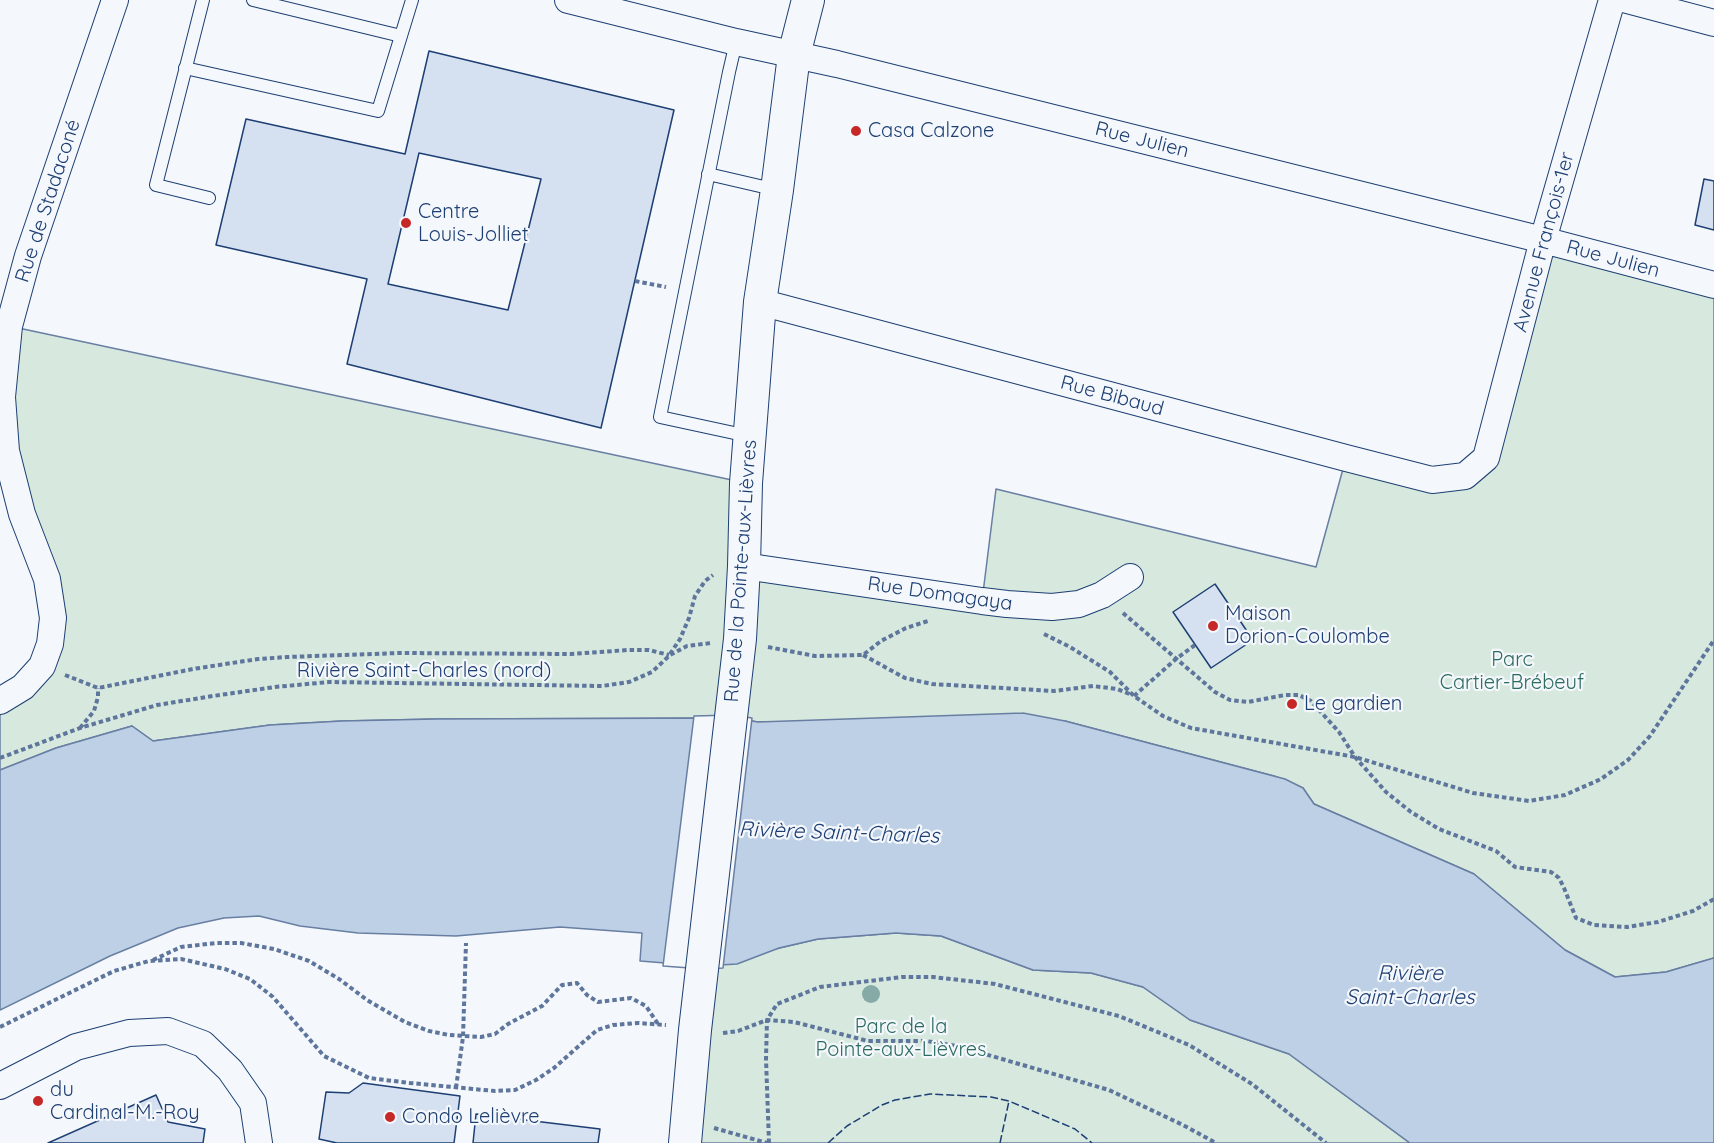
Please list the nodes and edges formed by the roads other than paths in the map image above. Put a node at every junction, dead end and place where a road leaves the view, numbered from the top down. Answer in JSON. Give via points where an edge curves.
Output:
{"nodes":[{"id":1,"x":114,"y":0,"type":"edge"},
{"id":2,"x":203,"y":0,"type":"edge"},
{"id":3,"x":253,"y":0,"type":"edge"},
{"id":4,"x":412,"y":0,"type":"edge"},
{"id":5,"x":568,"y":0,"type":"edge"},
{"id":6,"x":808,"y":0,"type":"edge"},
{"id":7,"x":1612,"y":0,"type":"edge"},
{"id":8,"x":1627,"y":0,"type":"edge"},
{"id":9,"x":1714,"y":23,"type":"edge"},
{"id":10,"x":401,"y":36,"type":"junction"},
{"id":11,"x":736,"y":42,"type":"junction"},
{"id":12,"x":794,"y":55,"type":"junction"},
{"id":13,"x":185,"y":68,"type":"junction"},
{"id":14,"x":708,"y":174,"type":"junction"},
{"id":15,"x":777,"y":190,"type":"junction"},
{"id":16,"x":209,"y":198,"type":"dead end"},
{"id":17,"x":1543,"y":240,"type":"junction"},
{"id":18,"x":1714,"y":285,"type":"edge"},
{"id":19,"x":760,"y":302,"type":"junction"},
{"id":20,"x":749,"y":436,"type":"junction"},
{"id":21,"x":1465,"y":476,"type":"joint"},
{"id":22,"x":744,"y":566,"type":"junction"},
{"id":23,"x":1130,"y":577,"type":"dead end"},
{"id":24,"x":0,"y":701,"type":"edge"},
{"id":25,"x":0,"y":1086,"type":"edge"},
{"id":26,"x":686,"y":1132,"type":"edge"},
{"id":27,"x":259,"y":1143,"type":"edge"}],
"edges":[{"from":1,"to":24,"type":"street","name":"Rue de Stadaconé","via":[[28,256],[9,326],[2,397],[6,451],[22,514],[47,579],[54,618],[42,666],[23,687]]},
{"from":2,"to":13,"type":"lane"},
{"from":3,"to":10,"type":"lane"},
{"from":4,"to":10,"type":"lane"},
{"from":5,"to":11,"type":"street","name":"Rue Julien"},
{"from":6,"to":12,"type":"street","name":"Rue de la Pointe-aux-Lièvres"},
{"from":7,"to":17,"type":"street","name":"Avenue François-1er"},
{"from":8,"to":9,"type":"street"},
{"from":10,"to":13,"type":"lane","via":[[378,111]]},
{"from":11,"to":12,"type":"street","name":"Rue Julien"},
{"from":11,"to":14,"type":"lane"},
{"from":12,"to":15,"type":"street","name":"Rue de la Pointe-aux-Lièvres"},
{"from":12,"to":17,"type":"street","name":"Rue Julien"},
{"from":13,"to":16,"type":"lane","via":[[156,185]]},
{"from":14,"to":15,"type":"lane"},
{"from":14,"to":20,"type":"lane","via":[[660,417]]},
{"from":15,"to":19,"type":"street","name":"Rue de la Pointe-aux-Lièvres"},
{"from":17,"to":18,"type":"street","name":"Rue Julien"},
{"from":17,"to":21,"type":"street","name":"Avenue François-1er","via":[[1486,458]]},
{"from":19,"to":20,"type":"street","name":"Rue de la Pointe-aux-Lièvres"},
{"from":19,"to":21,"type":"street","name":"Rue Bibaud","via":[[1432,480]]},
{"from":20,"to":22,"type":"street","name":"Rue de la Pointe-aux-Lièvres"},
{"from":22,"to":23,"type":"street","name":"Rue Domagaya","via":[[1052,607],[1078,604],[1102,595]]},
{"from":22,"to":26,"type":"street","name":"Rue de la Pointe-aux-Lièvres","via":[[740,639]]},
{"from":25,"to":27,"type":"street","via":[[76,1047],[129,1033],[168,1031],[203,1044],[230,1070],[253,1103]]}]}
